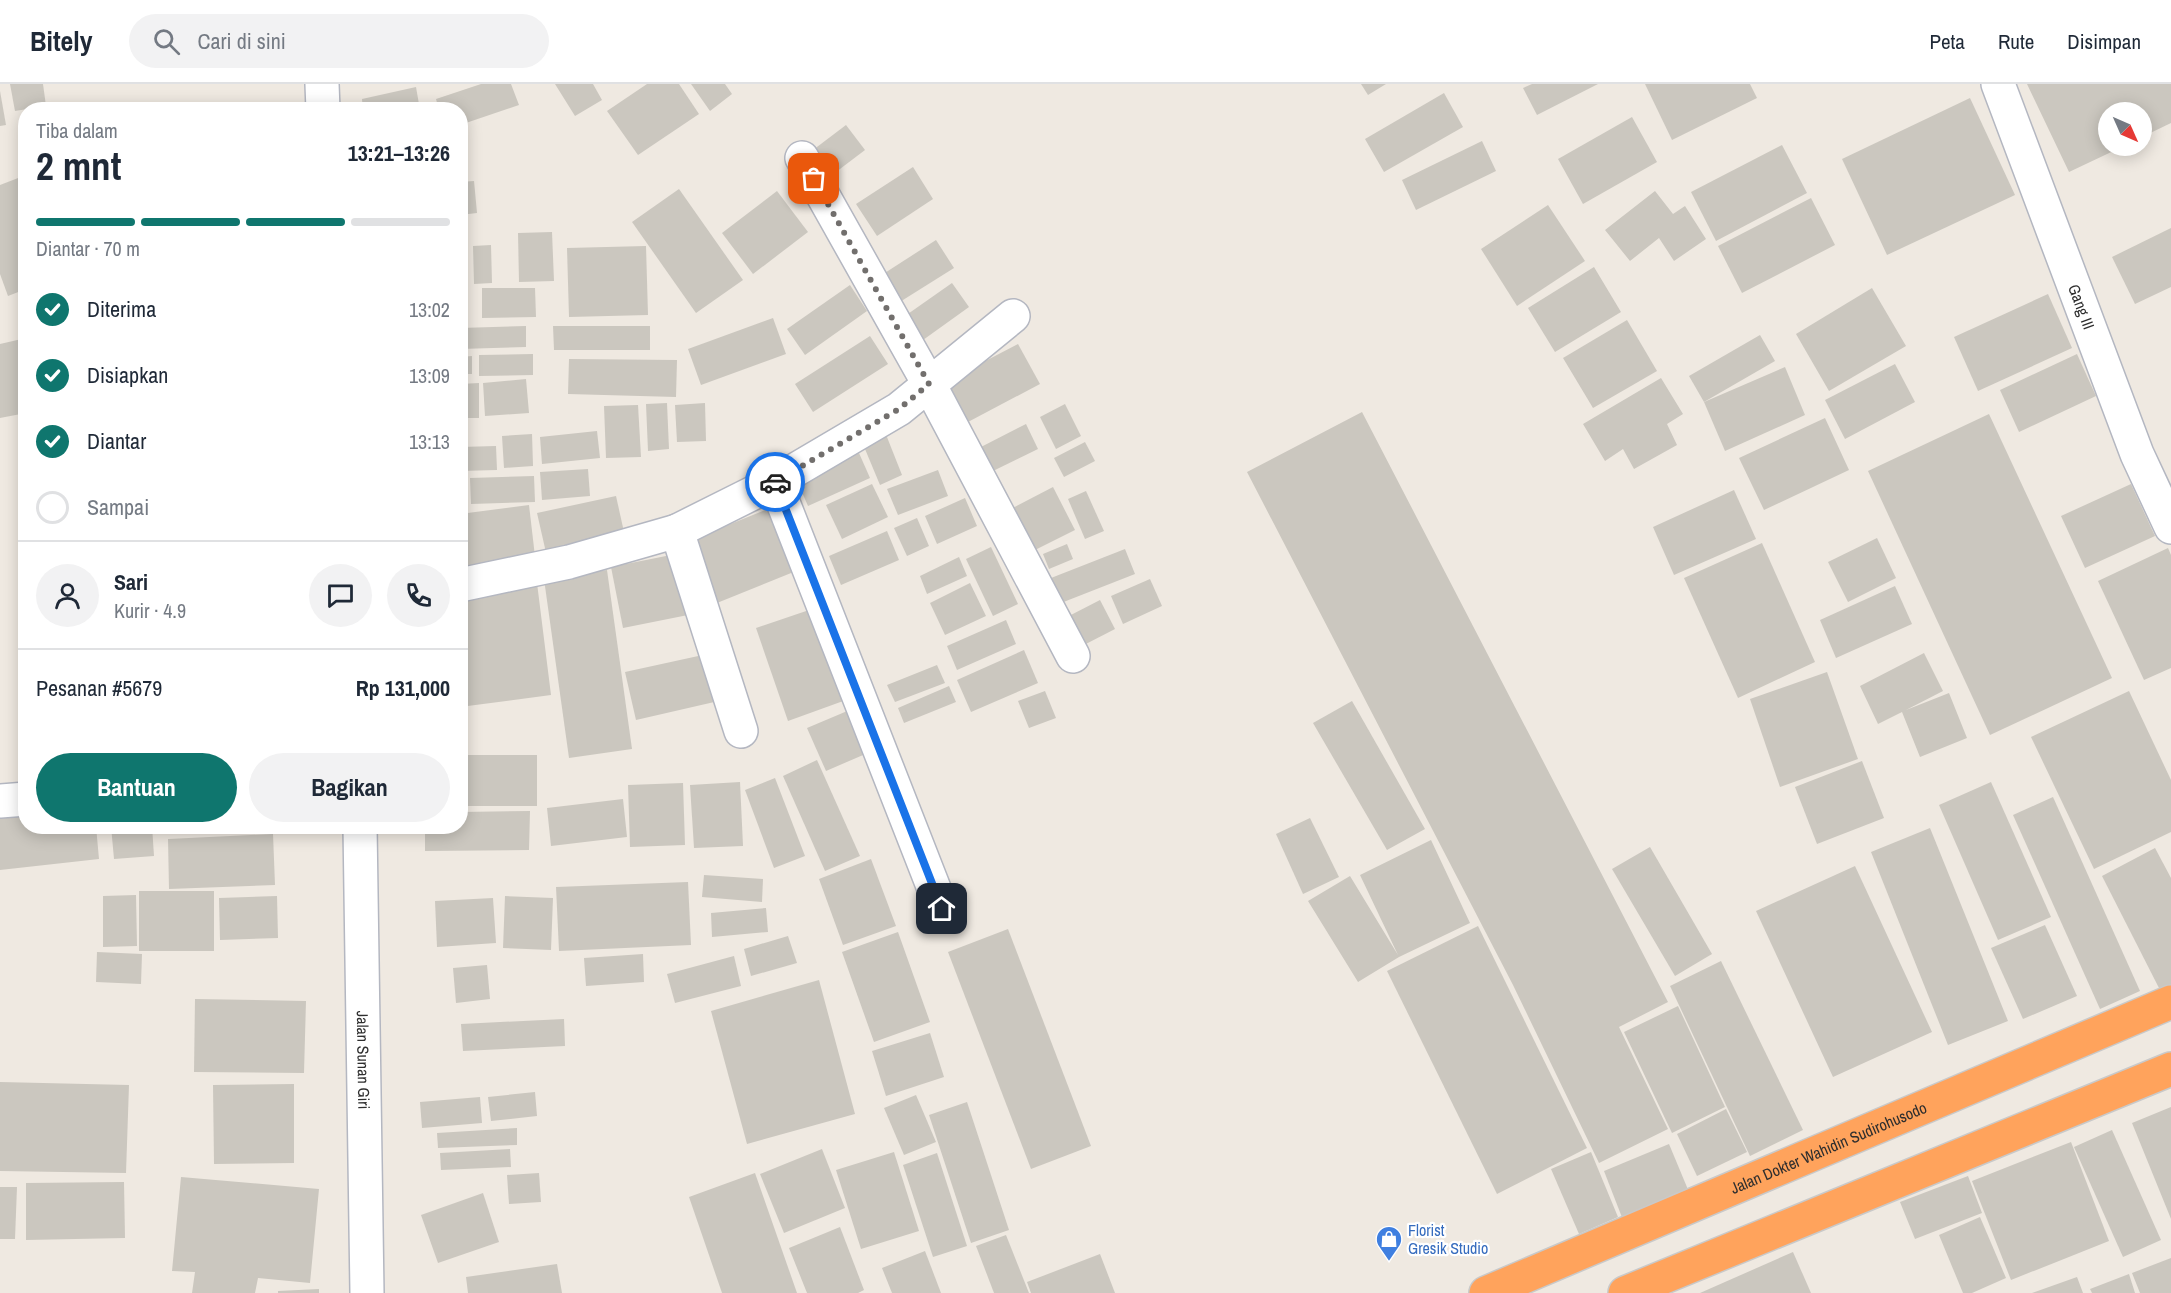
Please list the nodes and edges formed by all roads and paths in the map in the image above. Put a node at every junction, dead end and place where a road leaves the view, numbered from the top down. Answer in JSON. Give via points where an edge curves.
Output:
{"nodes":[{"id":1,"x":322,"y":84,"type":"edge"},
{"id":2,"x":1998,"y":84,"type":"edge"},
{"id":3,"x":323,"y":102,"type":"edge"},
{"id":4,"x":802,"y":158,"type":"dead end"},
{"id":5,"x":1012,"y":316,"type":"dead end"},
{"id":6,"x":929,"y":384,"type":"junction"},
{"id":7,"x":775,"y":482,"type":"junction"},
{"id":8,"x":2171,"y":527,"type":"edge"},
{"id":9,"x":677,"y":531,"type":"junction"},
{"id":10,"x":468,"y":583,"type":"edge"},
{"id":11,"x":1073,"y":656,"type":"dead end"},
{"id":12,"x":741,"y":731,"type":"dead end"},
{"id":13,"x":18,"y":800,"type":"edge"},
{"id":14,"x":0,"y":801,"type":"edge"},
{"id":15,"x":360,"y":834,"type":"edge"},
{"id":16,"x":942,"y":909,"type":"dead end"},
{"id":17,"x":2171,"y":1002,"type":"edge"},
{"id":18,"x":2171,"y":1069,"type":"edge"},
{"id":19,"x":367,"y":1293,"type":"edge"},
{"id":20,"x":1486,"y":1293,"type":"edge"},
{"id":21,"x":1625,"y":1293,"type":"edge"}],
"edges":[{"from":1,"to":3,"type":"street"},
{"from":2,"to":8,"type":"street","name":"Gang III","via":[[2137,454]]},
{"from":4,"to":6,"type":"street"},
{"from":5,"to":6,"type":"street"},
{"from":6,"to":7,"type":"street","via":[[899,409]]},
{"from":6,"to":11,"type":"street"},
{"from":7,"to":9,"type":"street"},
{"from":7,"to":16,"type":"street"},
{"from":9,"to":10,"type":"street","via":[[569,562]]},
{"from":9,"to":12,"type":"street"},
{"from":13,"to":14,"type":"street"},
{"from":15,"to":19,"type":"street","name":"Jalan Sunan Giri"},
{"from":17,"to":20,"type":"highway","name":"Jalan Dokter Wahidin Sudirohusodo"},
{"from":18,"to":21,"type":"highway"}]}
